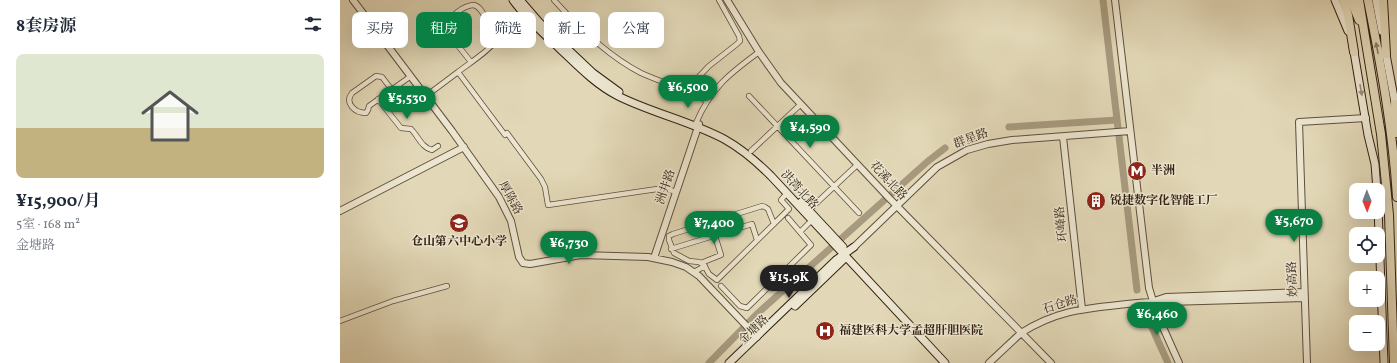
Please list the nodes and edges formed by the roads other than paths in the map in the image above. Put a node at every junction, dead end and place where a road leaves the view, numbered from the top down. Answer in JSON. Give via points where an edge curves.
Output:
{"nodes":[{"id":1,"x":353,"y":0,"type":"edge"},
{"id":2,"x":513,"y":0,"type":"edge"},
{"id":3,"x":520,"y":0,"type":"edge"},
{"id":4,"x":554,"y":0,"type":"edge"},
{"id":5,"x":719,"y":0,"type":"edge"},
{"id":6,"x":727,"y":0,"type":"edge"},
{"id":7,"x":1115,"y":0,"type":"edge"},
{"id":8,"x":1335,"y":0,"type":"edge"},
{"id":9,"x":1343,"y":0,"type":"edge"},
{"id":10,"x":1351,"y":0,"type":"edge"},
{"id":11,"x":1359,"y":0,"type":"edge"},
{"id":12,"x":1368,"y":0,"type":"edge"},
{"id":13,"x":1376,"y":0,"type":"edge"},
{"id":14,"x":1383,"y":0,"type":"edge"},
{"id":15,"x":732,"y":9,"type":"junction"},
{"id":16,"x":725,"y":10,"type":"junction"},
{"id":17,"x":728,"y":15,"type":"junction"},
{"id":18,"x":1366,"y":36,"type":"junction"},
{"id":19,"x":759,"y":52,"type":"junction"},
{"id":20,"x":1354,"y":52,"type":"junction"},
{"id":21,"x":1386,"y":54,"type":"junction"},
{"id":22,"x":471,"y":62,"type":"junction"},
{"id":23,"x":458,"y":72,"type":"junction"},
{"id":24,"x":411,"y":76,"type":"junction"},
{"id":25,"x":392,"y":90,"type":"junction"},
{"id":26,"x":686,"y":90,"type":"junction"},
{"id":27,"x":426,"y":96,"type":"junction"},
{"id":28,"x":749,"y":96,"type":"dead end"},
{"id":29,"x":378,"y":99,"type":"junction"},
{"id":30,"x":707,"y":101,"type":"junction"},
{"id":31,"x":801,"y":104,"type":"junction"},
{"id":32,"x":1395,"y":104,"type":"junction"},
{"id":33,"x":1397,"y":115,"type":"edge"},
{"id":34,"x":1366,"y":118,"type":"junction"},
{"id":35,"x":698,"y":125,"type":"junction"},
{"id":36,"x":777,"y":126,"type":"junction"},
{"id":37,"x":1130,"y":131,"type":"junction"},
{"id":38,"x":1397,"y":133,"type":"edge"},
{"id":39,"x":1063,"y":137,"type":"junction"},
{"id":40,"x":438,"y":146,"type":"dead end"},
{"id":41,"x":464,"y":147,"type":"junction"},
{"id":42,"x":751,"y":150,"type":"junction"},
{"id":43,"x":857,"y":165,"type":"junction"},
{"id":44,"x":1376,"y":183,"type":"edge"},
{"id":45,"x":834,"y":186,"type":"junction"},
{"id":46,"x":676,"y":192,"type":"junction"},
{"id":47,"x":787,"y":193,"type":"junction"},
{"id":48,"x":1397,"y":197,"type":"edge"},
{"id":49,"x":897,"y":206,"type":"junction"},
{"id":50,"x":809,"y":210,"type":"junction"},
{"id":51,"x":340,"y":211,"type":"edge"},
{"id":52,"x":859,"y":213,"type":"dead end"},
{"id":53,"x":788,"y":218,"type":"dead end"},
{"id":54,"x":1378,"y":219,"type":"edge"},
{"id":55,"x":812,"y":220,"type":"junction"},
{"id":56,"x":774,"y":224,"type":"junction"},
{"id":57,"x":800,"y":232,"type":"junction"},
{"id":58,"x":714,"y":236,"type":"junction"},
{"id":59,"x":757,"y":240,"type":"junction"},
{"id":60,"x":836,"y":243,"type":"junction"},
{"id":61,"x":854,"y":247,"type":"joint"},
{"id":62,"x":671,"y":249,"type":"junction"},
{"id":63,"x":847,"y":254,"type":"junction"},
{"id":64,"x":654,"y":258,"type":"junction"},
{"id":65,"x":701,"y":263,"type":"junction"},
{"id":66,"x":706,"y":266,"type":"junction"},
{"id":67,"x":694,"y":272,"type":"junction"},
{"id":68,"x":447,"y":286,"type":"dead end"},
{"id":69,"x":721,"y":286,"type":"dead end"},
{"id":70,"x":1304,"y":295,"type":"junction"},
{"id":71,"x":1152,"y":301,"type":"junction"},
{"id":72,"x":1082,"y":308,"type":"junction"},
{"id":73,"x":340,"y":321,"type":"edge"},
{"id":74,"x":1021,"y":334,"type":"junction"},
{"id":75,"x":757,"y":337,"type":"junction"},
{"id":76,"x":729,"y":363,"type":"edge"},
{"id":77,"x":736,"y":363,"type":"edge"},
{"id":78,"x":945,"y":363,"type":"edge"},
{"id":79,"x":950,"y":363,"type":"edge"},
{"id":80,"x":989,"y":363,"type":"edge"},
{"id":81,"x":1051,"y":363,"type":"edge"},
{"id":82,"x":1179,"y":363,"type":"edge"},
{"id":83,"x":1307,"y":363,"type":"edge"},
{"id":84,"x":1384,"y":363,"type":"edge"},
{"id":85,"x":1394,"y":363,"type":"edge"}],
"edges":[{"from":1,"to":24,"type":"street"},
{"from":2,"to":35,"type":"main road","name":"洪湾北路","via":[[602,87],[637,105]]},
{"from":3,"to":35,"type":"main road","name":"洪湾北路","via":[[604,82],[629,97]]},
{"from":4,"to":26,"type":"street","via":[[600,45],[622,62],[650,77]]},
{"from":5,"to":16,"type":"street"},
{"from":6,"to":15,"type":"street","name":"花溪北路"},
{"from":7,"to":37,"type":"street"},
{"from":8,"to":20,"type":"main road"},
{"from":9,"to":20,"type":"highway"},
{"from":10,"to":18,"type":"highway"},
{"from":11,"to":18,"type":"highway"},
{"from":48,"to":12,"type":"highway","one_way":true,"via":[[1387,100]]},
{"from":13,"to":21,"type":"main road"},
{"from":14,"to":21,"type":"highway"},
{"from":15,"to":16,"type":"street"},
{"from":15,"to":17,"type":"street"},
{"from":15,"to":19,"type":"street","name":"花溪北路"},
{"from":16,"to":17,"type":"street"},
{"from":17,"to":26,"type":"street","via":[[739,36],[739,43],[709,66]]},
{"from":18,"to":85,"type":"highway","via":[[1381,134],[1389,215]]},
{"from":19,"to":30,"type":"street","via":[[728,76]]},
{"from":19,"to":31,"type":"street","name":"花溪北路","via":[[781,83]]},
{"from":20,"to":34,"type":"main road","one_way":true},
{"from":21,"to":32,"type":"main road"},
{"from":22,"to":22,"type":"street","via":[[495,41],[487,20],[480,8],[474,5],[464,8],[448,21],[446,27]]},
{"from":22,"to":23,"type":"street"},
{"from":23,"to":27,"type":"street"},
{"from":23,"to":46,"type":"street","via":[[541,179],[548,205],[664,188]]},
{"from":24,"to":25,"type":"street"},
{"from":24,"to":27,"type":"street"},
{"from":25,"to":29,"type":"street"},
{"from":25,"to":29,"type":"street","via":[[382,77],[376,76],[352,93],[349,99],[355,111],[364,113]]},
{"from":26,"to":30,"type":"street"},
{"from":27,"to":41,"type":"street"},
{"from":28,"to":36,"type":"street"},
{"from":29,"to":40,"type":"street","via":[[401,128],[411,130],[430,150]]},
{"from":30,"to":35,"type":"street"},
{"from":31,"to":36,"type":"street"},
{"from":31,"to":43,"type":"street","name":"花溪北路"},
{"from":32,"to":33,"type":"main road"},
{"from":32,"to":38,"type":"highway"},
{"from":34,"to":44,"type":"main road"},
{"from":34,"to":70,"type":"street","name":"妙高路","via":[[1298,122]]},
{"from":35,"to":42,"type":"main road","name":"洪湾北路","via":[[729,137]]},
{"from":35,"to":46,"type":"street","name":"洲井路"},
{"from":35,"to":47,"type":"main road","name":"洪湾北路","via":[[745,151]]},
{"from":36,"to":42,"type":"street"},
{"from":36,"to":45,"type":"street"},
{"from":37,"to":39,"type":"street","name":"群星路"},
{"from":37,"to":71,"type":"street"},
{"from":39,"to":49,"type":"street","name":"群星路","via":[[1006,140],[968,150],[937,167]]},
{"from":39,"to":72,"type":"street","name":"环峰路"},
{"from":41,"to":51,"type":"street"},
{"from":41,"to":64,"type":"street","name":"厚陈路","via":[[503,205],[523,263],[530,264],[576,255]]},
{"from":42,"to":50,"type":"main road","name":"洪湾北路"},
{"from":43,"to":45,"type":"street"},
{"from":43,"to":49,"type":"street","name":"花溪北路"},
{"from":45,"to":50,"type":"street"},
{"from":45,"to":52,"type":"street"},
{"from":46,"to":64,"type":"street","name":"洲井路"},
{"from":47,"to":55,"type":"main road","name":"洪湾北路"},
{"from":47,"to":56,"type":"street","via":[[781,200],[789,209]]},
{"from":49,"to":61,"type":"street","name":"群星路"},
{"from":49,"to":74,"type":"street","name":"花溪北路"},
{"from":50,"to":60,"type":"main road","name":"洪湾北路"},
{"from":53,"to":57,"type":"street"},
{"from":54,"to":84,"type":"main road"},
{"from":55,"to":57,"type":"street"},
{"from":55,"to":60,"type":"main road","name":"洪湾北路"},
{"from":56,"to":59,"type":"street"},
{"from":56,"to":62,"type":"street","via":[[767,208],[762,206],[671,235],[668,240]]},
{"from":57,"to":69,"type":"street","via":[[811,245],[749,307],[740,306]]},
{"from":58,"to":59,"type":"street","via":[[752,224]]},
{"from":58,"to":62,"type":"street"},
{"from":58,"to":65,"type":"street","via":[[721,255]]},
{"from":59,"to":66,"type":"street","via":[[717,280]]},
{"from":60,"to":63,"type":"main road","name":"洪湾北路"},
{"from":61,"to":63,"type":"main road","name":"金塘路"},
{"from":62,"to":65,"type":"street","via":[[676,255]]},
{"from":63,"to":75,"type":"main road","name":"金塘路","via":[[836,260]]},
{"from":63,"to":77,"type":"main road","name":"金塘路"},
{"from":63,"to":78,"type":"main road","name":"洪湾北路"},
{"from":63,"to":79,"type":"main road","name":"洪湾北路"},
{"from":64,"to":67,"type":"street","name":"厚陈路","via":[[672,262]]},
{"from":65,"to":66,"type":"street"},
{"from":66,"to":67,"type":"street"},
{"from":67,"to":75,"type":"street","name":"厚陈路"},
{"from":68,"to":73,"type":"street","via":[[393,301]]},
{"from":70,"to":71,"type":"street","name":"石仓路","via":[[1166,297]]},
{"from":70,"to":83,"type":"street","name":"妙高路"},
{"from":71,"to":72,"type":"street","name":"石仓路"},
{"from":71,"to":82,"type":"street"},
{"from":72,"to":74,"type":"street","name":"石仓路","via":[[1051,318]]},
{"from":74,"to":80,"type":"street","name":"石仓路"},
{"from":74,"to":81,"type":"street","name":"花溪北路"},
{"from":75,"to":76,"type":"main road","name":"金塘路"}]}
